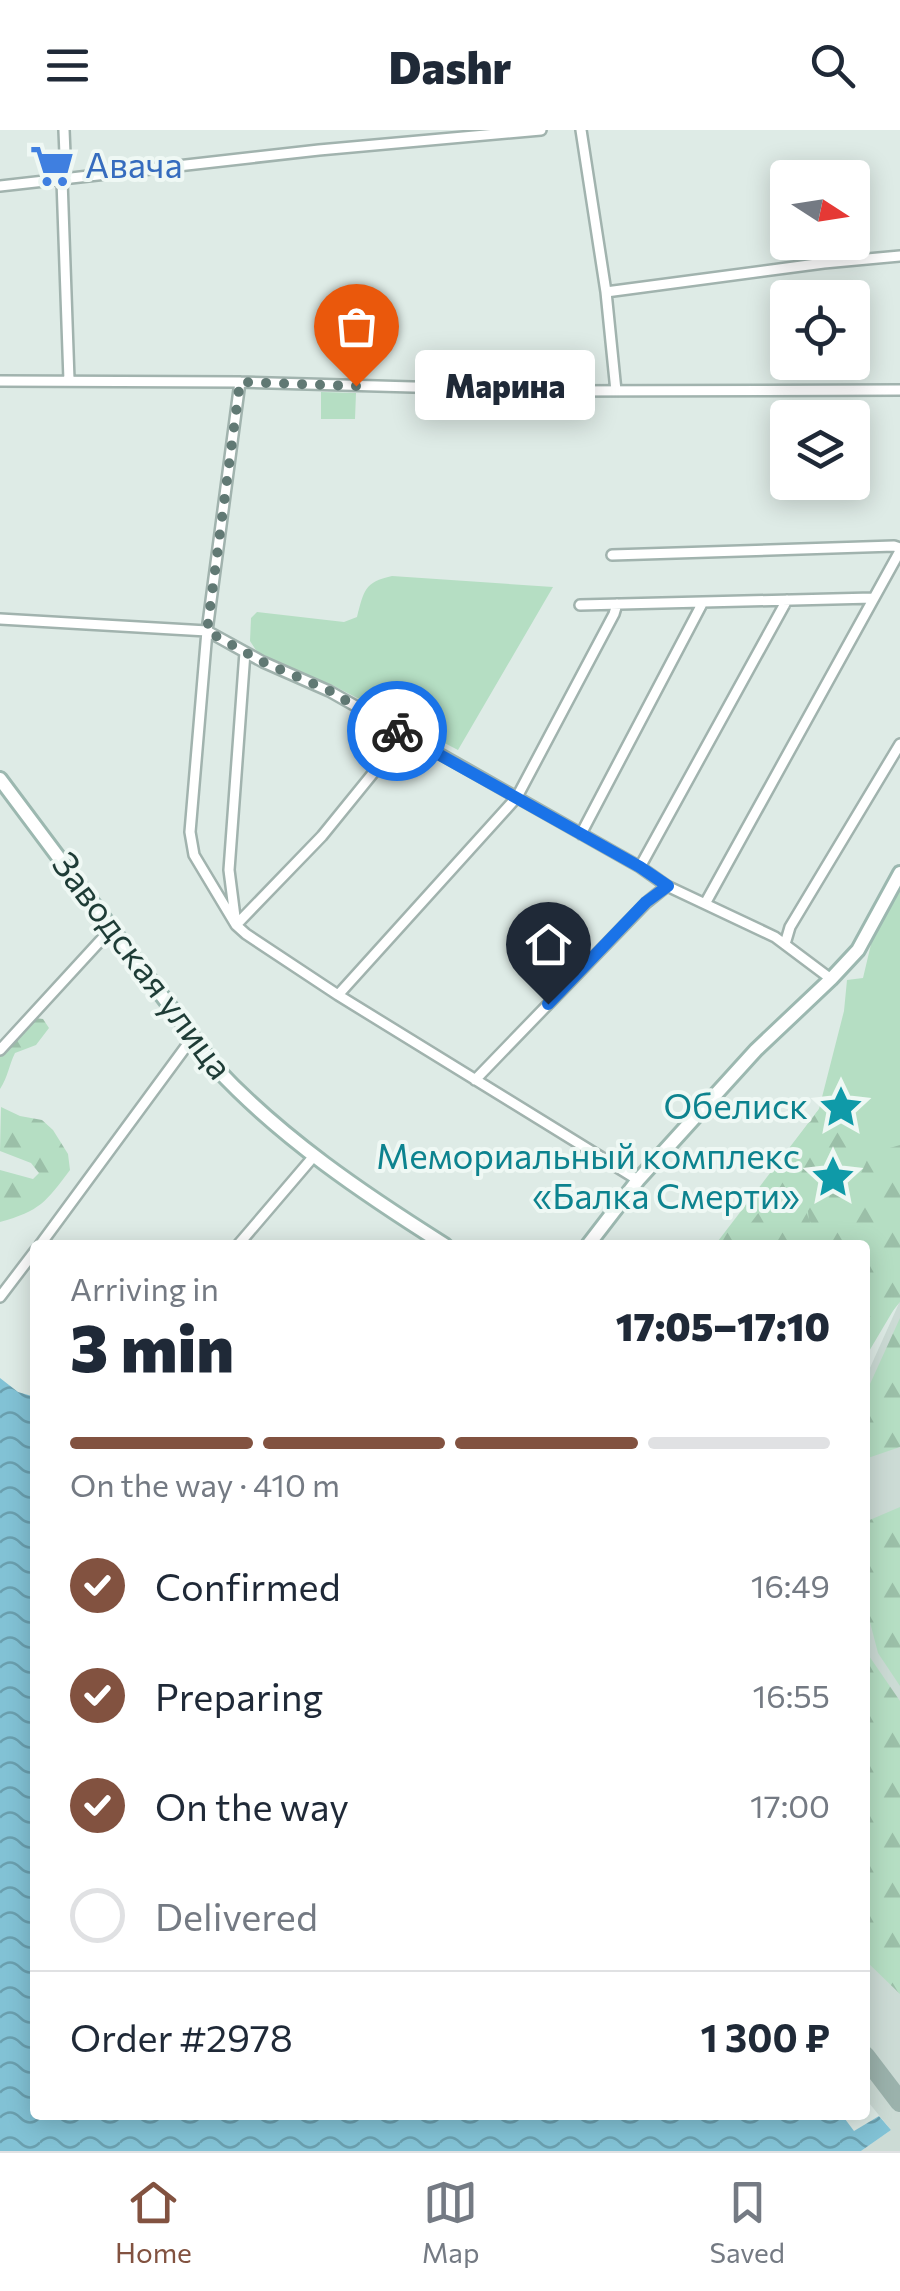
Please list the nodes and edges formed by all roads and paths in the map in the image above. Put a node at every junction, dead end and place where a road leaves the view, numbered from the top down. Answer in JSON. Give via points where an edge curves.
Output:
{"nodes":[{"id":1,"x":64,"y":130,"type":"edge"},
{"id":2,"x":541,"y":130,"type":"edge"},
{"id":3,"x":581,"y":130,"type":"edge"},
{"id":4,"x":64,"y":180,"type":"junction"},
{"id":5,"x":0,"y":186,"type":"edge"},
{"id":6,"x":900,"y":256,"type":"edge"},
{"id":7,"x":606,"y":292,"type":"junction"},
{"id":8,"x":69,"y":380,"type":"junction"},
{"id":9,"x":0,"y":381,"type":"edge"},
{"id":10,"x":240,"y":382,"type":"junction"},
{"id":11,"x":900,"y":390,"type":"edge"},
{"id":12,"x":616,"y":391,"type":"junction"},
{"id":13,"x":900,"y":549,"type":"edge"},
{"id":14,"x":612,"y":555,"type":"dead end"},
{"id":15,"x":873,"y":598,"type":"junction"},
{"id":16,"x":787,"y":600,"type":"junction"},
{"id":17,"x":704,"y":602,"type":"junction"},
{"id":18,"x":617,"y":604,"type":"junction"},
{"id":19,"x":580,"y":605,"type":"dead end"},
{"id":20,"x":0,"y":619,"type":"edge"},
{"id":21,"x":207,"y":631,"type":"junction"},
{"id":22,"x":244,"y":652,"type":"junction"},
{"id":23,"x":404,"y":735,"type":"junction"},
{"id":24,"x":900,"y":744,"type":"edge"},
{"id":25,"x":0,"y":779,"type":"edge"},
{"id":26,"x":517,"y":797,"type":"junction"},
{"id":27,"x":580,"y":834,"type":"junction"},
{"id":28,"x":640,"y":867,"type":"junction"},
{"id":29,"x":900,"y":873,"type":"edge"},
{"id":30,"x":668,"y":886,"type":"junction"},
{"id":31,"x":706,"y":902,"type":"junction"},
{"id":32,"x":236,"y":925,"type":"junction"},
{"id":33,"x":112,"y":928,"type":"junction"},
{"id":34,"x":785,"y":944,"type":"junction"},
{"id":35,"x":832,"y":980,"type":"junction"},
{"id":36,"x":338,"y":995,"type":"junction"},
{"id":37,"x":193,"y":1037,"type":"junction"},
{"id":38,"x":0,"y":1050,"type":"edge"},
{"id":39,"x":476,"y":1080,"type":"junction"},
{"id":40,"x":314,"y":1156,"type":"junction"},
{"id":41,"x":638,"y":1180,"type":"junction"},
{"id":42,"x":44,"y":1240,"type":"edge"},
{"id":43,"x":242,"y":1240,"type":"edge"},
{"id":44,"x":423,"y":1240,"type":"edge"},
{"id":45,"x":592,"y":1240,"type":"edge"},
{"id":46,"x":30,"y":1258,"type":"edge"},
{"id":47,"x":0,"y":1298,"type":"edge"}],
"edges":[{"from":1,"to":4,"type":"street"},
{"from":2,"to":4,"type":"street"},
{"from":3,"to":7,"type":"street"},
{"from":4,"to":5,"type":"street"},
{"from":4,"to":8,"type":"street"},
{"from":6,"to":7,"type":"street"},
{"from":7,"to":12,"type":"street"},
{"from":8,"to":9,"type":"street"},
{"from":8,"to":10,"type":"street"},
{"from":10,"to":12,"type":"street"},
{"from":10,"to":21,"type":"street"},
{"from":11,"to":12,"type":"street"},
{"from":13,"to":14,"type":"street"},
{"from":13,"to":15,"type":"street"},
{"from":15,"to":16,"type":"street"},
{"from":15,"to":31,"type":"street"},
{"from":16,"to":17,"type":"street"},
{"from":16,"to":28,"type":"street"},
{"from":17,"to":18,"type":"street"},
{"from":17,"to":27,"type":"street"},
{"from":18,"to":19,"type":"street"},
{"from":18,"to":26,"type":"street"},
{"from":20,"to":21,"type":"street"},
{"from":21,"to":22,"type":"street"},
{"from":21,"to":32,"type":"street","via":[[190,832],[194,855]]},
{"from":22,"to":23,"type":"street"},
{"from":22,"to":32,"type":"street","via":[[229,870]]},
{"from":23,"to":26,"type":"street"},
{"from":23,"to":32,"type":"street","via":[[322,836]]},
{"from":24,"to":34,"type":"street"},
{"from":25,"to":33,"type":"street","name":"Заводская улица"},
{"from":26,"to":27,"type":"street"},
{"from":26,"to":36,"type":"street"},
{"from":27,"to":28,"type":"street"},
{"from":28,"to":30,"type":"street"},
{"from":29,"to":35,"type":"street","via":[[858,950]]},
{"from":30,"to":31,"type":"street"},
{"from":30,"to":39,"type":"street"},
{"from":31,"to":34,"type":"street"},
{"from":32,"to":36,"type":"street"},
{"from":33,"to":37,"type":"street","name":"Заводская улица"},
{"from":33,"to":38,"type":"street"},
{"from":34,"to":35,"type":"street"},
{"from":35,"to":41,"type":"street","via":[[756,1050]]},
{"from":36,"to":39,"type":"street"},
{"from":37,"to":40,"type":"street","name":"Заводская улица","via":[[232,1086]]},
{"from":37,"to":42,"type":"street"},
{"from":39,"to":41,"type":"street"},
{"from":40,"to":43,"type":"street"},
{"from":40,"to":44,"type":"street","name":"Заводская улица"},
{"from":41,"to":45,"type":"street"},
{"from":46,"to":47,"type":"street"}]}
